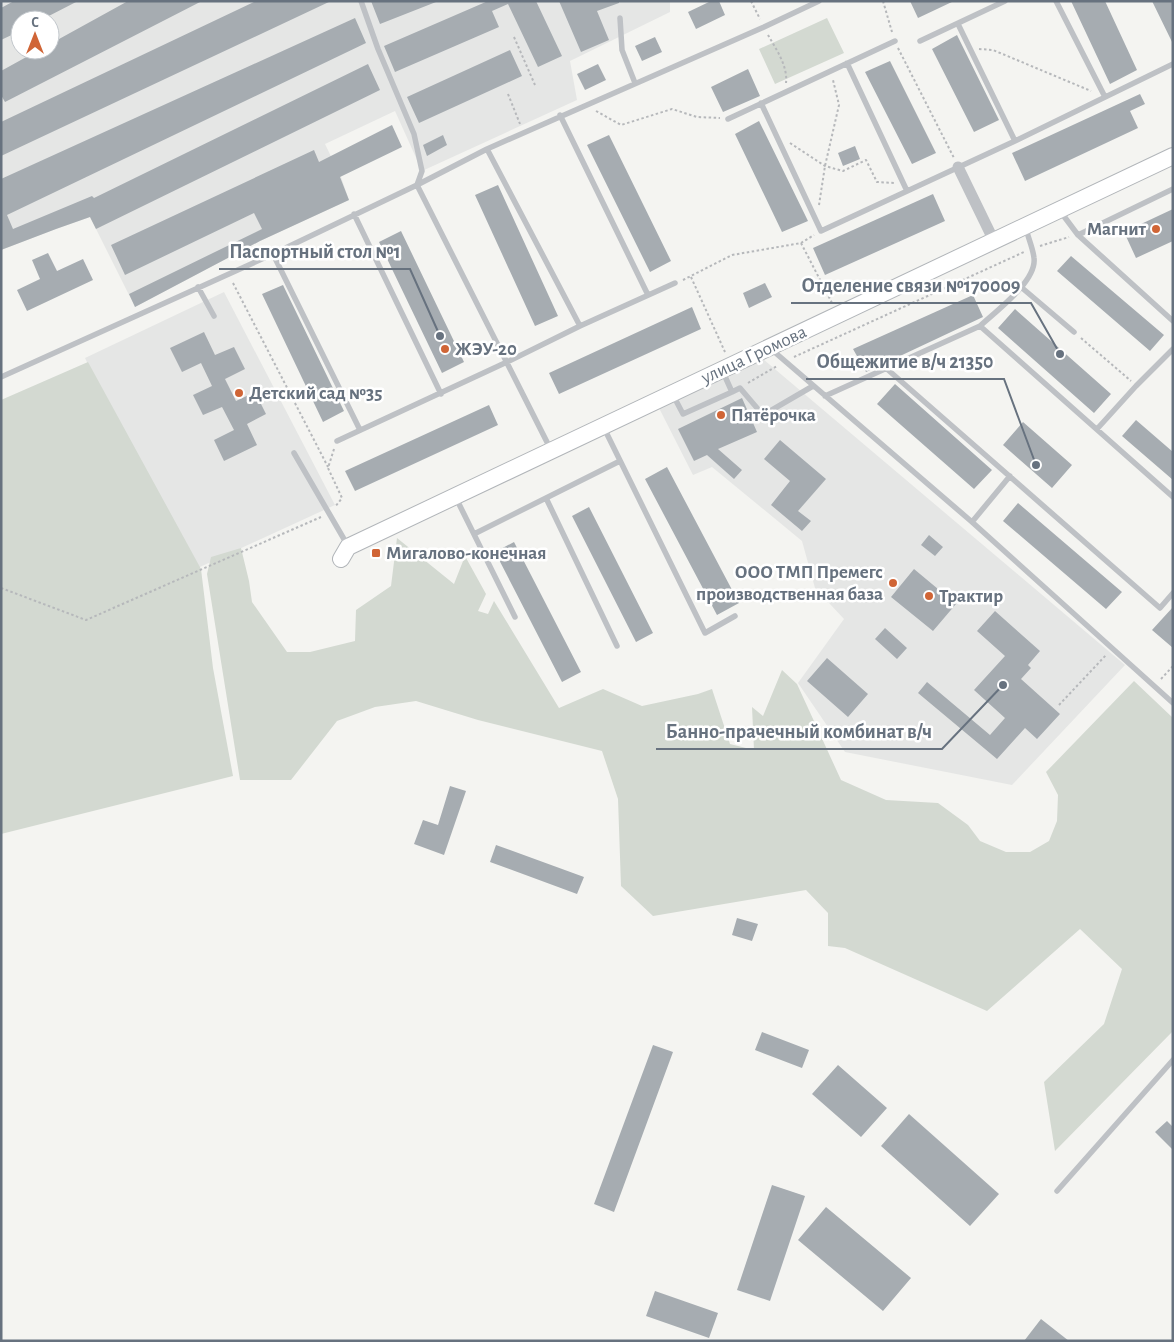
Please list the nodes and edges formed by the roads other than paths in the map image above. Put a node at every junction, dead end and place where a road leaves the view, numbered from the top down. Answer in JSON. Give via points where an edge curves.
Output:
{"nodes":[{"id":1,"x":362,"y":1,"type":"edge"},
{"id":2,"x":819,"y":1,"type":"edge"},
{"id":3,"x":1005,"y":1,"type":"edge"},
{"id":4,"x":1056,"y":1,"type":"edge"},
{"id":5,"x":620,"y":18,"type":"dead end"},
{"id":6,"x":958,"y":24,"type":"junction"},
{"id":7,"x":894,"y":41,"type":"road end"},
{"id":8,"x":920,"y":41,"type":"dead end"},
{"id":9,"x":847,"y":63,"type":"junction"},
{"id":10,"x":1173,"y":64,"type":"edge"},
{"id":11,"x":635,"y":83,"type":"junction"},
{"id":12,"x":1105,"y":97,"type":"junction"},
{"id":13,"x":761,"y":103,"type":"junction"},
{"id":14,"x":560,"y":115,"type":"junction"},
{"id":15,"x":728,"y":119,"type":"road end"},
{"id":16,"x":1015,"y":141,"type":"junction"},
{"id":17,"x":487,"y":149,"type":"junction"},
{"id":18,"x":1173,"y":156,"type":"edge"},
{"id":19,"x":958,"y":167,"type":"junction"},
{"id":20,"x":417,"y":185,"type":"junction"},
{"id":21,"x":1173,"y":189,"type":"edge"},
{"id":22,"x":906,"y":191,"type":"junction"},
{"id":23,"x":1060,"y":210,"type":"junction"},
{"id":24,"x":354,"y":214,"type":"junction"},
{"id":25,"x":1025,"y":226,"type":"junction"},
{"id":26,"x":1078,"y":235,"type":"junction"},
{"id":27,"x":994,"y":241,"type":"junction"},
{"id":28,"x":273,"y":254,"type":"junction"},
{"id":29,"x":675,"y":283,"type":"road end"},
{"id":30,"x":198,"y":287,"type":"junction"},
{"id":31,"x":1021,"y":287,"type":"junction"},
{"id":32,"x":648,"y":295,"type":"junction"},
{"id":33,"x":214,"y":316,"type":"dead end"},
{"id":34,"x":1173,"y":321,"type":"edge"},
{"id":35,"x":580,"y":326,"type":"junction"},
{"id":36,"x":980,"y":326,"type":"junction"},
{"id":37,"x":1074,"y":332,"type":"road end"},
{"id":38,"x":769,"y":347,"type":"junction"},
{"id":39,"x":1173,"y":349,"type":"edge"},
{"id":40,"x":507,"y":362,"type":"junction"},
{"id":41,"x":726,"y":368,"type":"junction"},
{"id":42,"x":887,"y":369,"type":"junction"},
{"id":43,"x":1,"y":377,"type":"edge"},
{"id":44,"x":812,"y":386,"type":"junction"},
{"id":45,"x":732,"y":392,"type":"junction"},
{"id":46,"x":672,"y":393,"type":"junction"},
{"id":47,"x":440,"y":394,"type":"junction"},
{"id":48,"x":825,"y":396,"type":"junction"},
{"id":49,"x":603,"y":426,"type":"junction"},
{"id":50,"x":1097,"y":429,"type":"junction"},
{"id":51,"x":360,"y":430,"type":"junction"},
{"id":52,"x":337,"y":441,"type":"road end"},
{"id":53,"x":552,"y":451,"type":"junction"},
{"id":54,"x":294,"y":452,"type":"dead end"},
{"id":55,"x":620,"y":461,"type":"junction"},
{"id":56,"x":1010,"y":476,"type":"junction"},
{"id":57,"x":455,"y":496,"type":"junction"},
{"id":58,"x":1173,"y":497,"type":"edge"},
{"id":59,"x":546,"y":498,"type":"junction"},
{"id":60,"x":972,"y":522,"type":"junction"},
{"id":61,"x":474,"y":534,"type":"junction"},
{"id":62,"x":345,"y":553,"type":"joint"},
{"id":63,"x":1173,"y":593,"type":"edge"},
{"id":64,"x":735,"y":616,"type":"dead end"},
{"id":65,"x":515,"y":617,"type":"dead end"},
{"id":66,"x":617,"y":646,"type":"dead end"},
{"id":67,"x":1173,"y":702,"type":"edge"},
{"id":68,"x":1173,"y":1060,"type":"edge"},
{"id":69,"x":1057,"y":1191,"type":"dead end"}],
"edges":[{"from":1,"to":20,"type":"lane","via":[[378,49],[414,134],[422,171]]},
{"from":2,"to":11,"type":"lane"},
{"from":3,"to":6,"type":"lane"},
{"from":4,"to":12,"type":"lane"},
{"from":5,"to":11,"type":"lane","via":[[622,50]]},
{"from":6,"to":8,"type":"lane"},
{"from":6,"to":16,"type":"lane"},
{"from":7,"to":9,"type":"lane"},
{"from":9,"to":13,"type":"lane"},
{"from":9,"to":22,"type":"lane"},
{"from":10,"to":12,"type":"lane"},
{"from":11,"to":14,"type":"lane"},
{"from":12,"to":16,"type":"lane"},
{"from":13,"to":15,"type":"lane"},
{"from":13,"to":22,"type":"lane","via":[[821,231]]},
{"from":14,"to":17,"type":"lane"},
{"from":14,"to":32,"type":"lane"},
{"from":16,"to":19,"type":"lane"},
{"from":17,"to":20,"type":"lane"},
{"from":17,"to":35,"type":"lane"},
{"from":18,"to":23,"type":"street","name":"улица Громова"},
{"from":19,"to":22,"type":"lane"},
{"from":19,"to":27,"type":"street"},
{"from":20,"to":24,"type":"lane"},
{"from":20,"to":40,"type":"lane"},
{"from":21,"to":26,"type":"lane"},
{"from":23,"to":25,"type":"street","name":"улица Громова"},
{"from":23,"to":26,"type":"lane"},
{"from":24,"to":28,"type":"lane"},
{"from":24,"to":47,"type":"lane"},
{"from":25,"to":27,"type":"street","name":"улица Громова"},
{"from":25,"to":31,"type":"lane","via":[[1035,259],[1032,275]]},
{"from":26,"to":34,"type":"lane"},
{"from":27,"to":38,"type":"street","name":"улица Громова"},
{"from":28,"to":30,"type":"lane"},
{"from":28,"to":51,"type":"lane"},
{"from":29,"to":32,"type":"lane"},
{"from":30,"to":33,"type":"lane"},
{"from":30,"to":43,"type":"lane"},
{"from":31,"to":36,"type":"lane"},
{"from":31,"to":37,"type":"lane"},
{"from":32,"to":35,"type":"lane"},
{"from":35,"to":40,"type":"lane"},
{"from":36,"to":42,"type":"lane"},
{"from":36,"to":50,"type":"lane"},
{"from":38,"to":41,"type":"street","name":"улица Громова"},
{"from":38,"to":44,"type":"lane"},
{"from":39,"to":50,"type":"lane"},
{"from":40,"to":47,"type":"lane"},
{"from":40,"to":53,"type":"lane"},
{"from":41,"to":45,"type":"lane"},
{"from":41,"to":46,"type":"street","name":"улица Громова"},
{"from":42,"to":48,"type":"lane"},
{"from":42,"to":56,"type":"lane"},
{"from":44,"to":45,"type":"lane","via":[[763,415],[740,388]]},
{"from":44,"to":48,"type":"lane"},
{"from":45,"to":46,"type":"lane","via":[[683,414]]},
{"from":46,"to":49,"type":"street","name":"улица Громова"},
{"from":47,"to":51,"type":"lane"},
{"from":48,"to":60,"type":"lane"},
{"from":49,"to":53,"type":"street","name":"улица Громова"},
{"from":49,"to":55,"type":"lane"},
{"from":50,"to":58,"type":"lane"},
{"from":51,"to":52,"type":"lane"},
{"from":53,"to":57,"type":"street","name":"улица Громова"},
{"from":54,"to":62,"type":"lane","via":[[329,514]]},
{"from":55,"to":59,"type":"lane"},
{"from":55,"to":64,"type":"lane","via":[[706,633]]},
{"from":56,"to":60,"type":"lane"},
{"from":56,"to":63,"type":"lane","via":[[1160,608]]},
{"from":57,"to":61,"type":"lane"},
{"from":57,"to":62,"type":"street","name":"улица Громова"},
{"from":59,"to":61,"type":"lane"},
{"from":59,"to":66,"type":"lane"},
{"from":60,"to":67,"type":"lane"},
{"from":61,"to":65,"type":"lane"},
{"from":68,"to":69,"type":"lane"}]}
